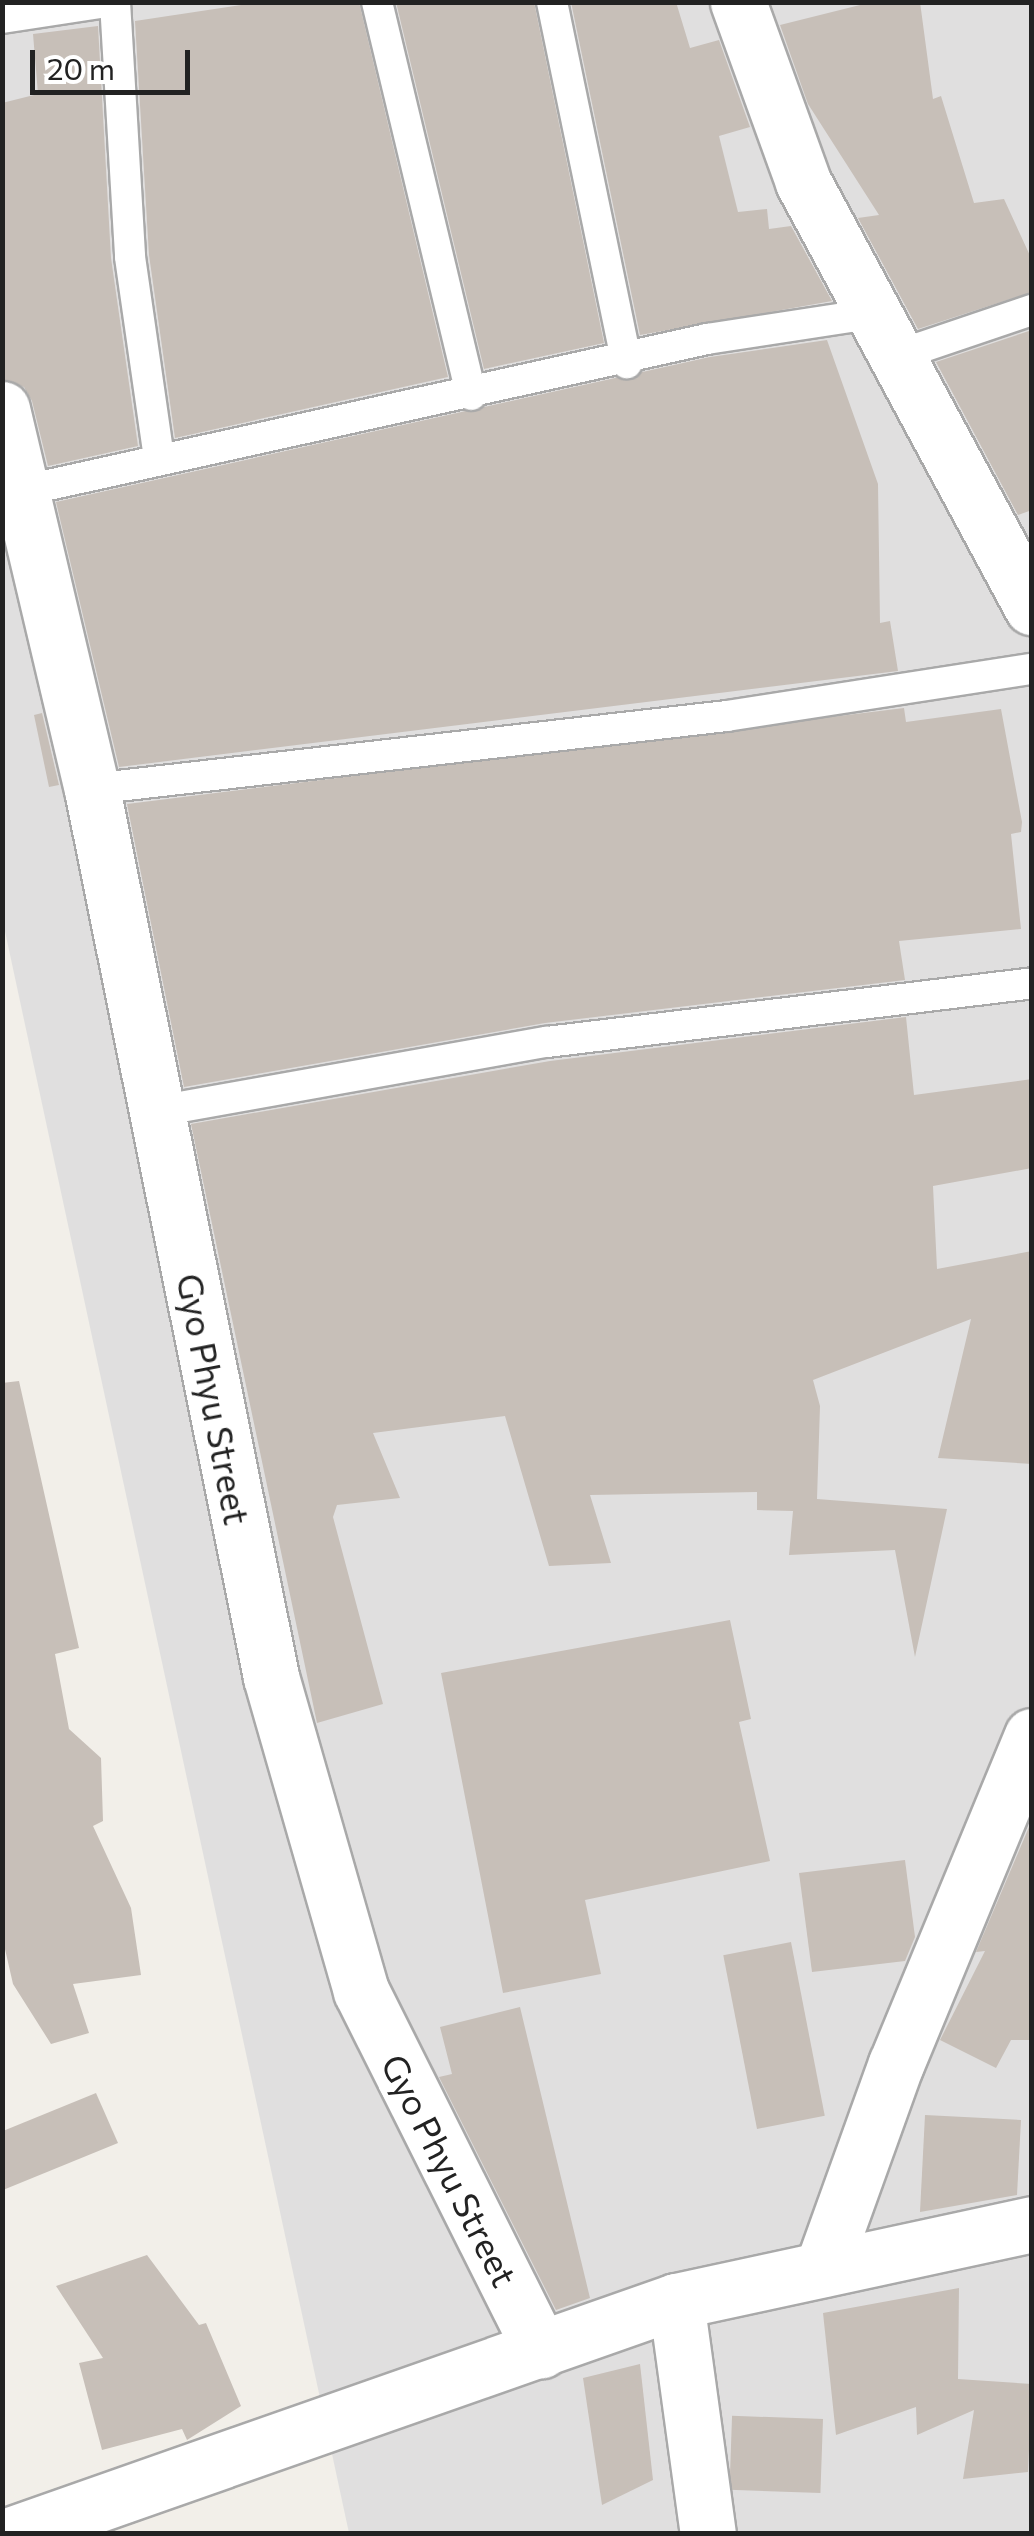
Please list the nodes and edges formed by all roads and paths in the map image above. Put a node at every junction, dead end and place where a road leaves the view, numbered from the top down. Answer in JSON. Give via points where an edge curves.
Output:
{"nodes":[{"id":1,"x":107,"y":2,"type":"edge"},
{"id":2,"x":115,"y":2,"type":"edge"},
{"id":3,"x":376,"y":2,"type":"edge"},
{"id":4,"x":552,"y":2,"type":"edge"},
{"id":5,"x":738,"y":2,"type":"edge"},
{"id":6,"x":2,"y":18,"type":"edge"},
{"id":7,"x":1032,"y":310,"type":"edge"},
{"id":8,"x":882,"y":336,"type":"junction"},
{"id":9,"x":627,"y":363,"type":"junction"},
{"id":10,"x":471,"y":395,"type":"junction"},
{"id":11,"x":2,"y":409,"type":"edge"},
{"id":12,"x":159,"y":458,"type":"junction"},
{"id":13,"x":26,"y":490,"type":"junction"},
{"id":14,"x":1032,"y":607,"type":"edge"},
{"id":15,"x":1032,"y":668,"type":"edge"},
{"id":16,"x":92,"y":788,"type":"junction"},
{"id":17,"x":1032,"y":983,"type":"edge"},
{"id":18,"x":158,"y":1111,"type":"junction"},
{"id":19,"x":1032,"y":1736,"type":"edge"},
{"id":20,"x":1032,"y":2224,"type":"edge"},
{"id":21,"x":822,"y":2269,"type":"junction"},
{"id":22,"x":676,"y":2302,"type":"junction"},
{"id":23,"x":541,"y":2351,"type":"junction"},
{"id":24,"x":13,"y":2534,"type":"edge"},
{"id":25,"x":708,"y":2534,"type":"edge"}],
"edges":[{"from":1,"to":6,"type":"lane"},
{"from":2,"to":12,"type":"lane","via":[[130,257]]},
{"from":3,"to":10,"type":"lane"},
{"from":4,"to":9,"type":"lane"},
{"from":5,"to":8,"type":"street","via":[[804,182]]},
{"from":7,"to":8,"type":"lane"},
{"from":8,"to":9,"type":"lane","via":[[707,339]]},
{"from":8,"to":14,"type":"street"},
{"from":9,"to":10,"type":"lane"},
{"from":10,"to":12,"type":"lane"},
{"from":11,"to":13,"type":"street","name":"Gyo Phyu Street"},
{"from":12,"to":13,"type":"lane"},
{"from":13,"to":16,"type":"street","name":"Gyo Phyu Street"},
{"from":15,"to":16,"type":"lane","via":[[727,716]]},
{"from":16,"to":18,"type":"street","name":"Gyo Phyu Street"},
{"from":17,"to":18,"type":"lane","via":[[548,1042]]},
{"from":18,"to":23,"type":"street","name":"Gyo Phyu Street","via":[[271,1676],[361,1991]]},
{"from":19,"to":21,"type":"street","via":[[896,2064]]},
{"from":20,"to":21,"type":"street"},
{"from":21,"to":22,"type":"street"},
{"from":22,"to":23,"type":"street"},
{"from":22,"to":25,"type":"street"},
{"from":23,"to":24,"type":"street"}]}
